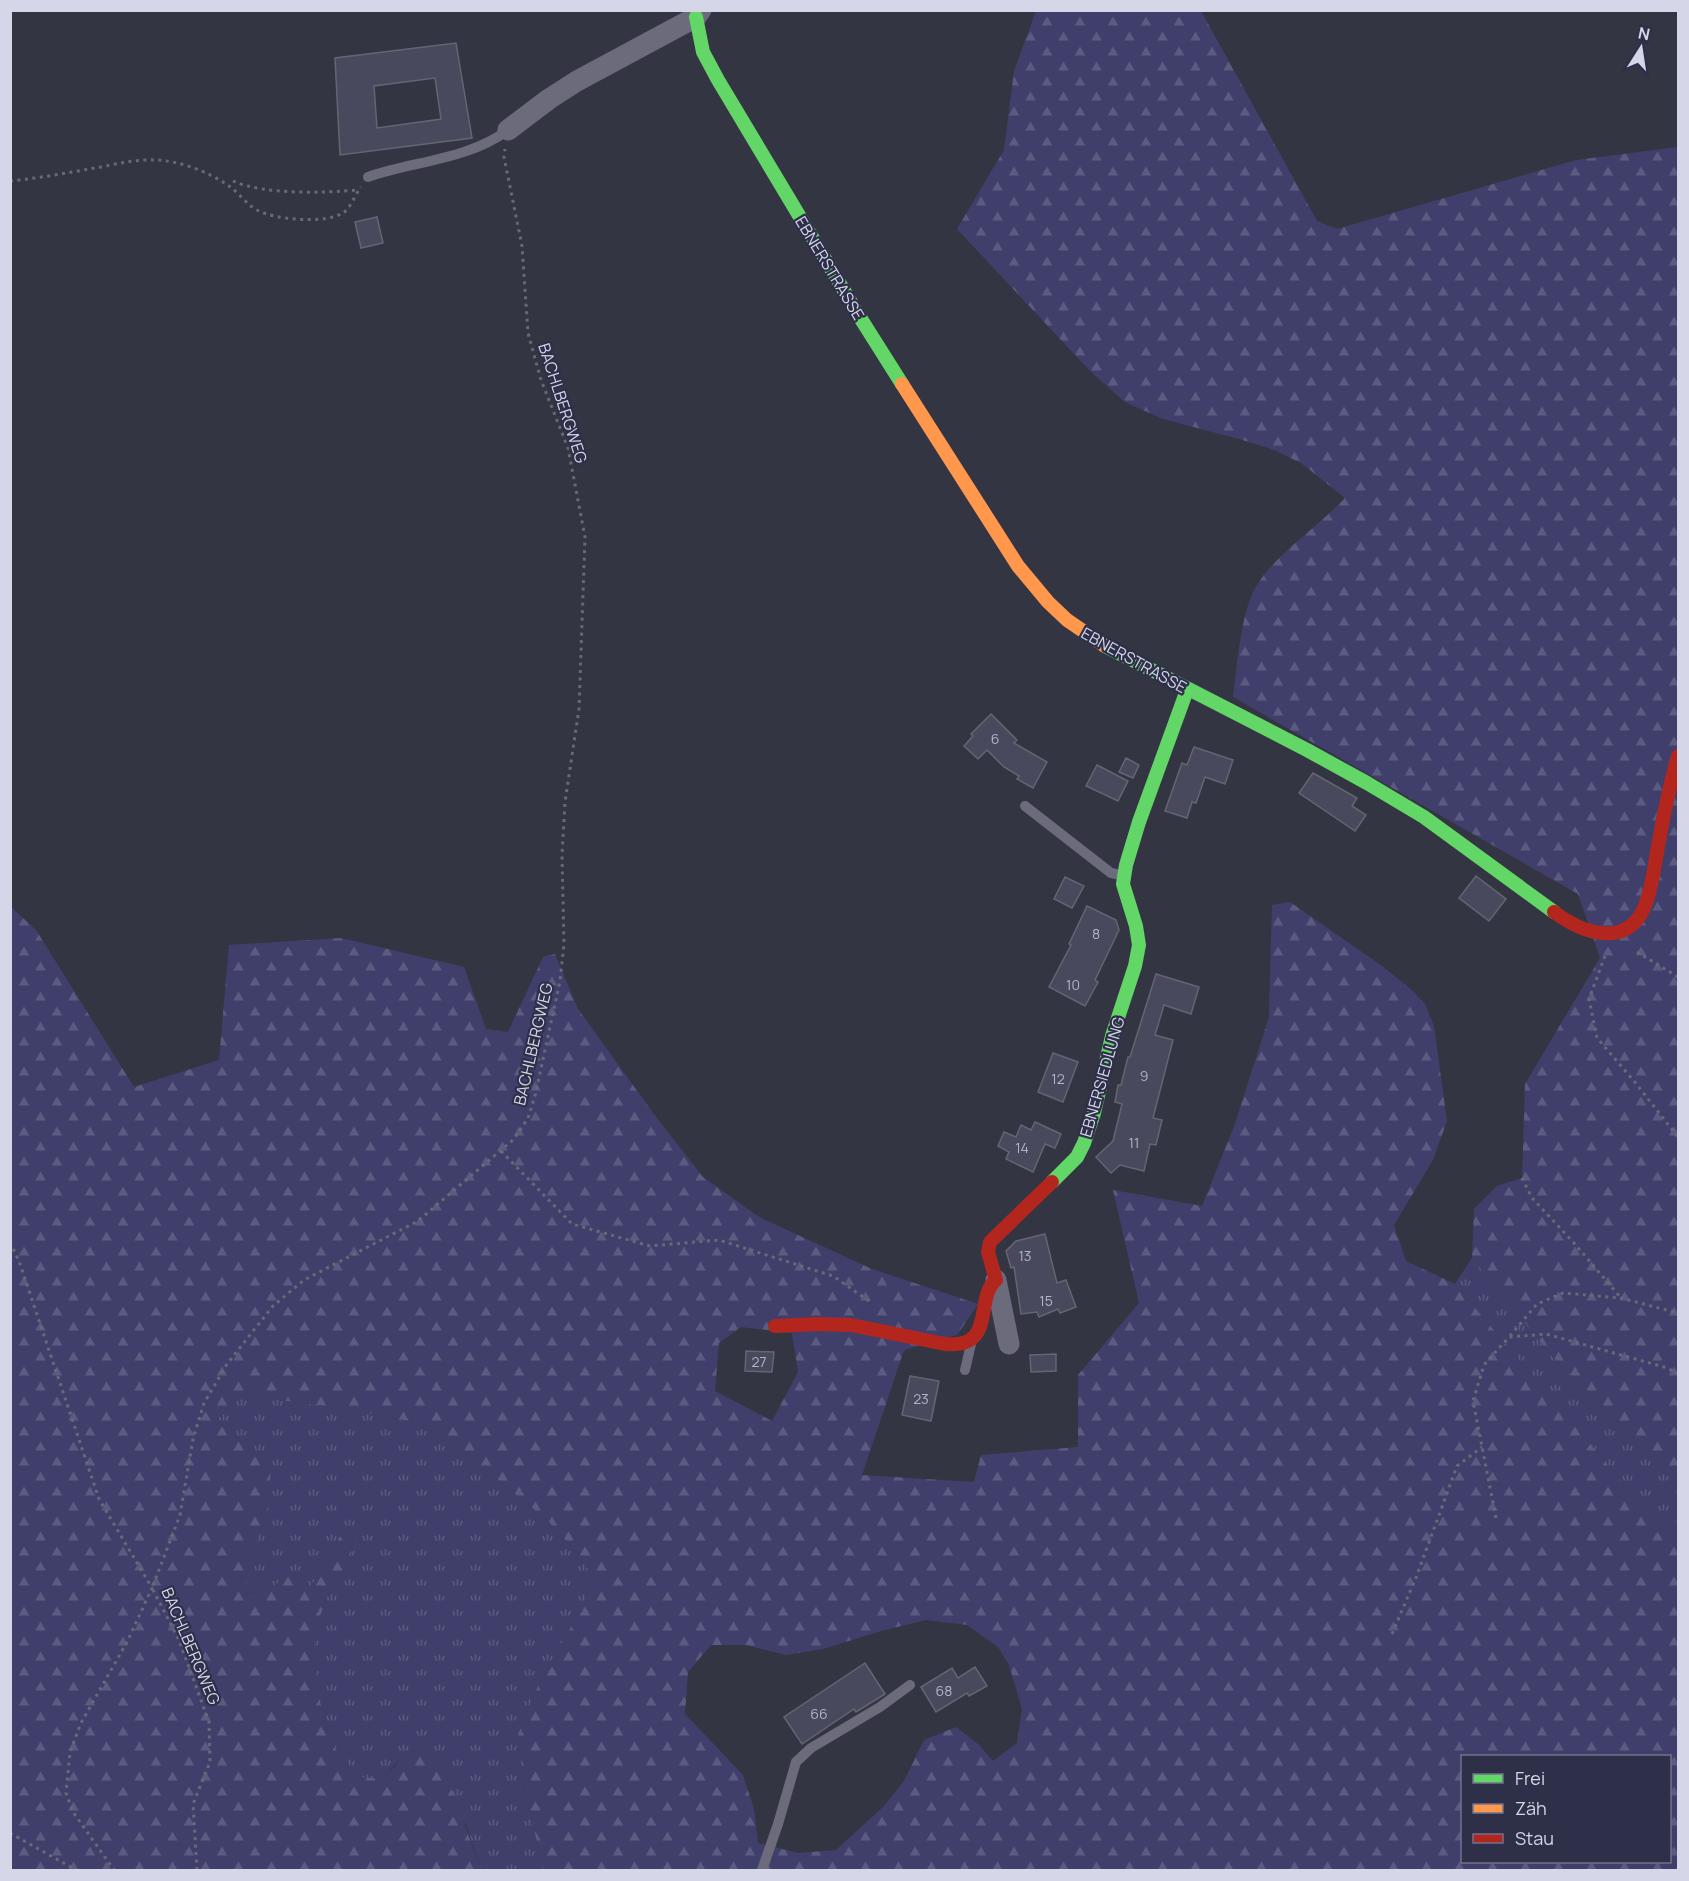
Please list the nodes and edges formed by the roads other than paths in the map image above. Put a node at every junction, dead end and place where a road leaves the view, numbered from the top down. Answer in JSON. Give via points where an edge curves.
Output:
{"nodes":[{"id":1,"x":698,"y":14,"type":"edge"},
{"id":2,"x":508,"y":130,"type":"joint"},
{"id":3,"x":368,"y":177,"type":"road end"},
{"id":4,"x":1187,"y":690,"type":"junction"},
{"id":5,"x":1678,"y":756,"type":"edge"},
{"id":6,"x":1025,"y":806,"type":"dead end"},
{"id":7,"x":1124,"y":875,"type":"junction"},
{"id":8,"x":996,"y":1280,"type":"junction"},
{"id":9,"x":775,"y":1326,"type":"dead end"},
{"id":10,"x":969,"y":1340,"type":"junction"},
{"id":11,"x":1009,"y":1344,"type":"dead end"},
{"id":12,"x":965,"y":1370,"type":"dead end"},
{"id":13,"x":910,"y":1685,"type":"dead end"},
{"id":14,"x":762,"y":1870,"type":"edge"}],
"edges":[{"from":1,"to":2,"type":"street","name":"EBNERSTRASSE","via":[[577,81]]},
{"from":1,"to":4,"type":"street","name":"EBNERSTRASSE","via":[[703,51],[734,109],[1018,566],[1048,602],[1086,634]]},
{"from":2,"to":3,"type":"lane","via":[[466,151]]},
{"from":4,"to":5,"type":"street","name":"EBNERSTRASSE","via":[[1367,783],[1424,817],[1566,921],[1608,935],[1632,925],[1647,902]]},
{"from":4,"to":7,"type":"street","name":"EBNERSIEDLUNG","via":[[1133,838]]},
{"from":6,"to":7,"type":"lane","via":[[1111,873]]},
{"from":7,"to":8,"type":"street","name":"EBNERSIEDLUNG","via":[[1138,936],[1138,956],[1112,1038],[1093,1118],[1077,1157],[990,1242],[988,1252]]},
{"from":8,"to":10,"type":"street","via":[[988,1287],[984,1320]]},
{"from":8,"to":11,"type":"street","name":"EBNERSIEDLUNG"},
{"from":9,"to":10,"type":"street","via":[[859,1325],[948,1343]]},
{"from":10,"to":12,"type":"lane"},
{"from":13,"to":14,"type":"lane","via":[[802,1754],[793,1769]]}]}
